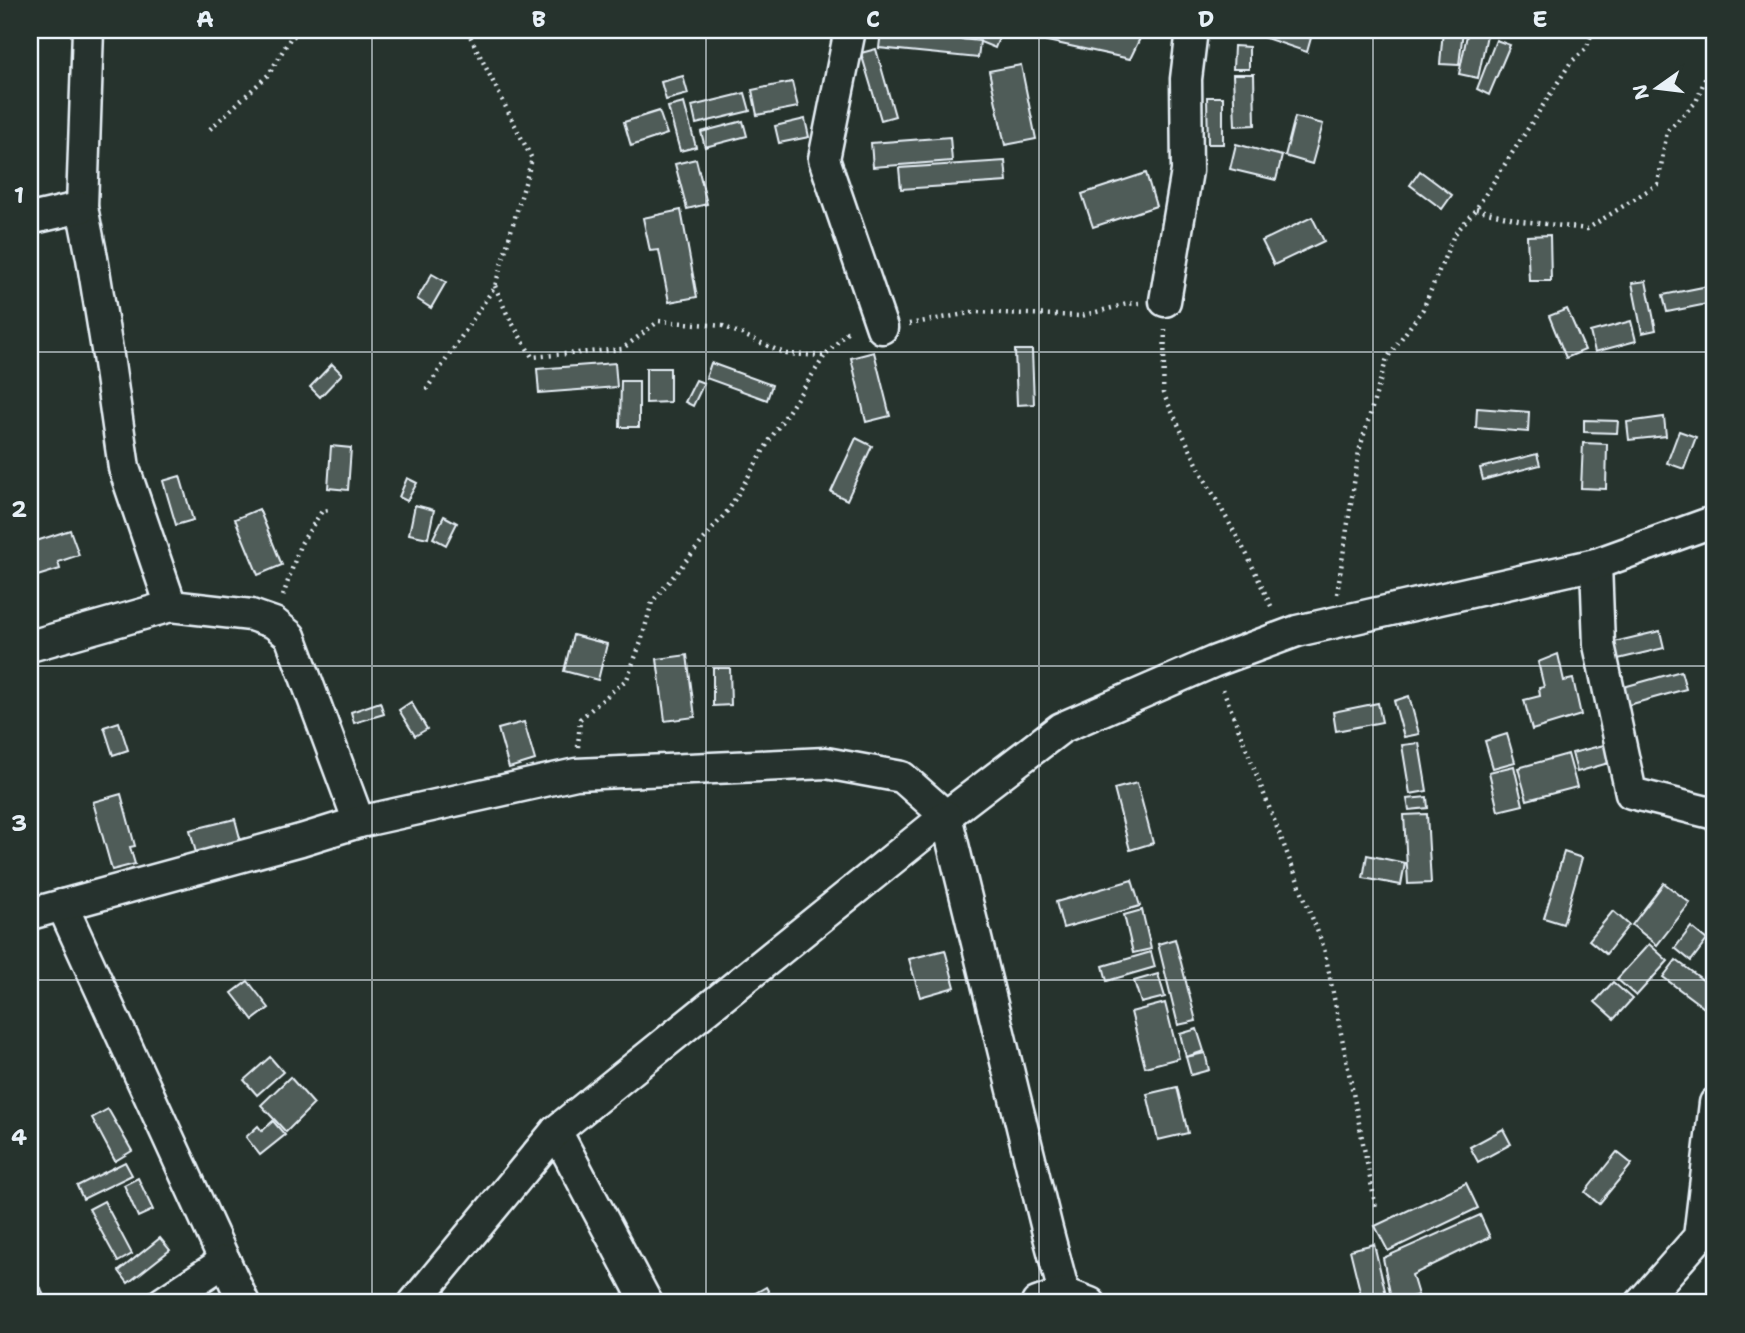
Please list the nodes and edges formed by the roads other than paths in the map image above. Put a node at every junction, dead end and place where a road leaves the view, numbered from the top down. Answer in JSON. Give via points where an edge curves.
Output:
{"nodes":[{"id":1,"x":88,"y":30,"type":"edge"},
{"id":2,"x":850,"y":30,"type":"edge"},
{"id":3,"x":1192,"y":30,"type":"edge"},
{"id":4,"x":82,"y":182,"type":"junction"},
{"id":5,"x":30,"y":219,"type":"edge"},
{"id":6,"x":1165,"y":301,"type":"road end"},
{"id":7,"x":882,"y":328,"type":"road end"},
{"id":8,"x":1715,"y":522,"type":"edge"},
{"id":9,"x":1595,"y":564,"type":"junction"},
{"id":10,"x":171,"y":606,"type":"junction"},
{"id":11,"x":30,"y":646,"type":"edge"},
{"id":12,"x":1715,"y":814,"type":"edge"},
{"id":13,"x":946,"y":816,"type":"junction"},
{"id":14,"x":359,"y":822,"type":"junction"},
{"id":15,"x":62,"y":905,"type":"junction"},
{"id":16,"x":30,"y":914,"type":"edge"},
{"id":17,"x":1715,"y":1103,"type":"edge"},
{"id":18,"x":556,"y":1131,"type":"junction"},
{"id":19,"x":225,"y":1261,"type":"junction"},
{"id":20,"x":1064,"y":1300,"type":"edge"},
{"id":21,"x":162,"y":1303,"type":"edge"},
{"id":22,"x":244,"y":1303,"type":"edge"},
{"id":23,"x":414,"y":1303,"type":"edge"},
{"id":24,"x":647,"y":1303,"type":"edge"},
{"id":25,"x":1641,"y":1303,"type":"edge"}],
"edges":[{"from":1,"to":4,"type":"street"},
{"from":2,"to":7,"type":"street","via":[[824,159]]},
{"from":3,"to":6,"type":"street","via":[[1186,79],[1187,171]]},
{"from":4,"to":5,"type":"street"},
{"from":4,"to":10,"type":"street","via":[[124,468]]},
{"from":8,"to":9,"type":"street"},
{"from":9,"to":12,"type":"street","via":[[1599,645],[1631,793]]},
{"from":9,"to":13,"type":"street","via":[[1297,631],[1213,662],[1061,728]]},
{"from":10,"to":11,"type":"street"},
{"from":10,"to":14,"type":"street","via":[[251,615],[274,623],[290,636]]},
{"from":13,"to":14,"type":"street","via":[[902,777],[826,763],[576,774]]},
{"from":13,"to":18,"type":"street"},
{"from":13,"to":20,"type":"street"},
{"from":14,"to":15,"type":"street"},
{"from":15,"to":16,"type":"street"},
{"from":15,"to":19,"type":"street"},
{"from":17,"to":25,"type":"street","via":[[1699,1237]]},
{"from":18,"to":23,"type":"street"},
{"from":18,"to":24,"type":"street"},
{"from":19,"to":21,"type":"street"},
{"from":19,"to":22,"type":"street"}]}
